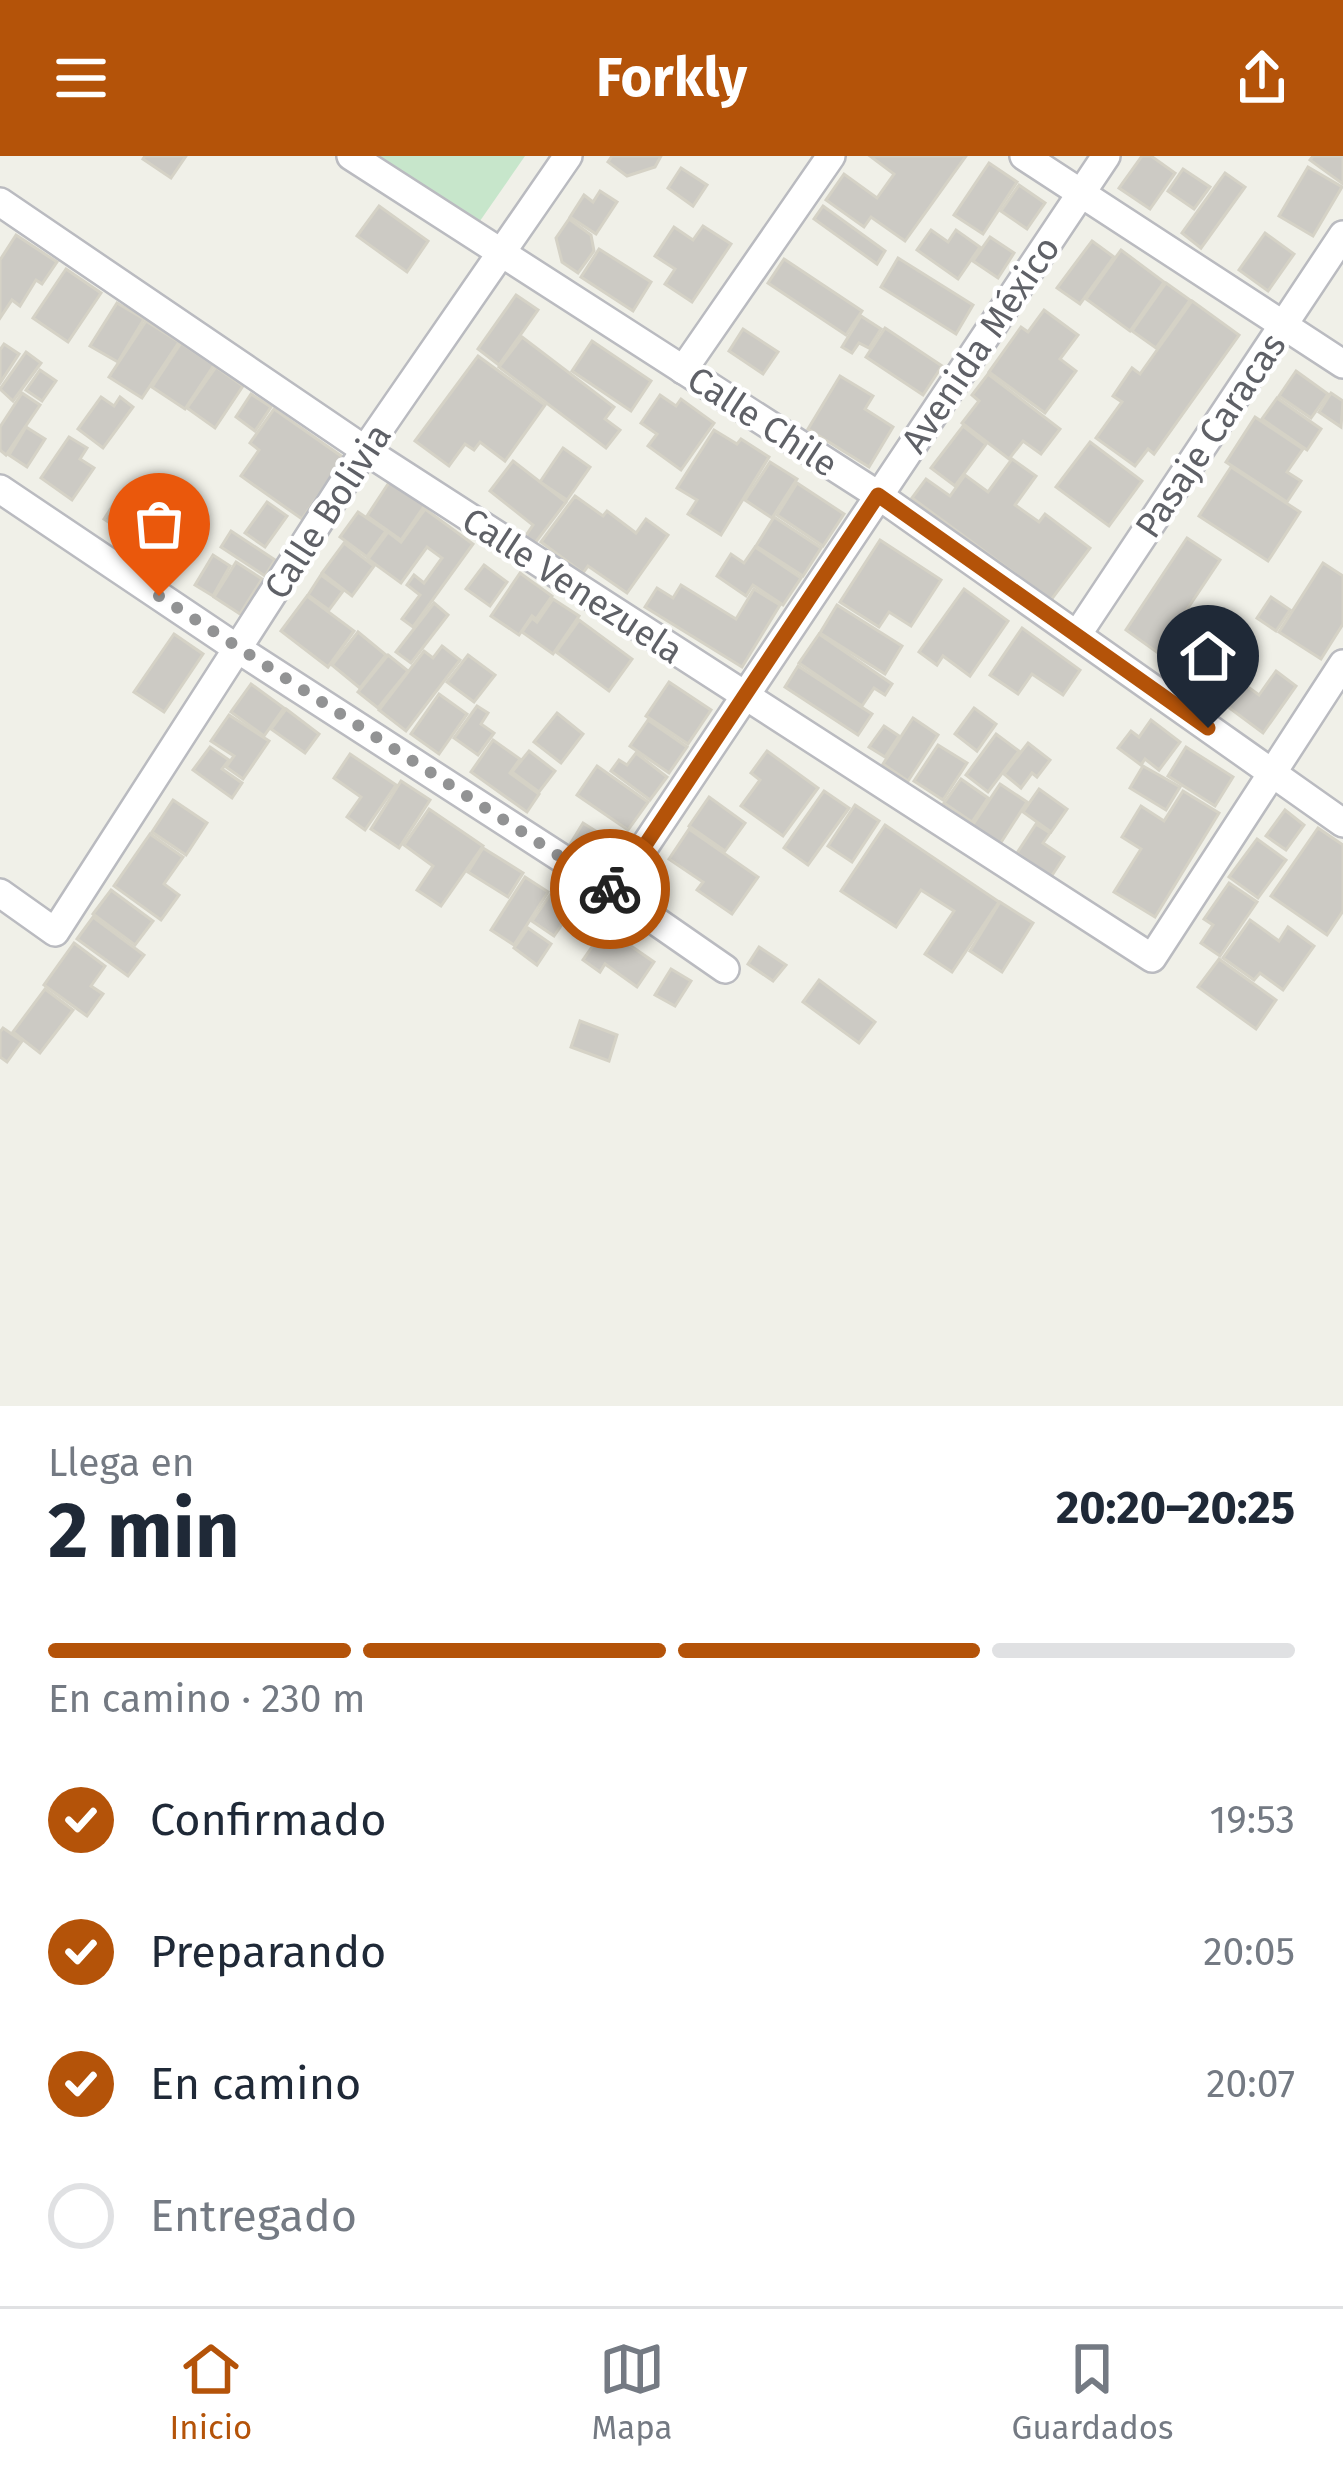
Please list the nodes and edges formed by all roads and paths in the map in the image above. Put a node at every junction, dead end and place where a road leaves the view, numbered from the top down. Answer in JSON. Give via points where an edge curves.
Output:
{"nodes":[{"id":1,"x":351,"y":156,"type":"edge"},
{"id":2,"x":568,"y":156,"type":"edge"},
{"id":3,"x":832,"y":156,"type":"edge"},
{"id":4,"x":1024,"y":156,"type":"edge"},
{"id":5,"x":1106,"y":156,"type":"edge"},
{"id":6,"x":1082,"y":195,"type":"junction"},
{"id":7,"x":0,"y":202,"type":"edge"},
{"id":8,"x":1343,"y":235,"type":"edge"},
{"id":9,"x":501,"y":254,"type":"junction"},
{"id":10,"x":1284,"y":324,"type":"junction"},
{"id":11,"x":1343,"y":364,"type":"edge"},
{"id":12,"x":683,"y":370,"type":"junction"},
{"id":13,"x":365,"y":451,"type":"junction"},
{"id":14,"x":0,"y":489,"type":"edge"},
{"id":15,"x":878,"y":495,"type":"junction"},
{"id":16,"x":1077,"y":635,"type":"junction"},
{"id":17,"x":238,"y":650,"type":"junction"},
{"id":18,"x":1343,"y":664,"type":"edge"},
{"id":19,"x":745,"y":698,"type":"junction"},
{"id":20,"x":1274,"y":774,"type":"junction"},
{"id":21,"x":1343,"y":823,"type":"edge"},
{"id":22,"x":614,"y":892,"type":"junction"},
{"id":23,"x":0,"y":893,"type":"edge"},
{"id":24,"x":725,"y":969,"type":"dead end"}],
"edges":[{"from":1,"to":9,"type":"street","name":"Calle Chile"},
{"from":2,"to":9,"type":"street","name":"Calle Bolivia"},
{"from":3,"to":12,"type":"street"},
{"from":4,"to":6,"type":"street"},
{"from":5,"to":6,"type":"street","name":"Avenida México"},
{"from":6,"to":10,"type":"street"},
{"from":6,"to":15,"type":"street","name":"Avenida México"},
{"from":7,"to":13,"type":"street","name":"Calle Venezuela"},
{"from":8,"to":10,"type":"street","name":"Pasaje Caracas"},
{"from":9,"to":12,"type":"street","name":"Calle Chile"},
{"from":9,"to":13,"type":"street","name":"Calle Bolivia"},
{"from":10,"to":11,"type":"street"},
{"from":10,"to":16,"type":"street","name":"Pasaje Caracas"},
{"from":12,"to":15,"type":"street","name":"Calle Chile"},
{"from":13,"to":17,"type":"street","name":"Calle Bolivia"},
{"from":13,"to":19,"type":"street","name":"Calle Venezuela"},
{"from":14,"to":17,"type":"street"},
{"from":15,"to":16,"type":"street","name":"Calle Chile"},
{"from":15,"to":19,"type":"street","name":"Avenida México"},
{"from":16,"to":20,"type":"street","name":"Calle Chile"},
{"from":17,"to":22,"type":"street"},
{"from":17,"to":23,"type":"street","name":"Calle Bolivia","via":[[55,932]]},
{"from":18,"to":20,"type":"street"},
{"from":19,"to":20,"type":"street","name":"Calle Venezuela","via":[[1152,958]]},
{"from":19,"to":22,"type":"street","name":"Avenida México"},
{"from":20,"to":21,"type":"street","name":"Calle Chile"},
{"from":22,"to":24,"type":"street"}]}
